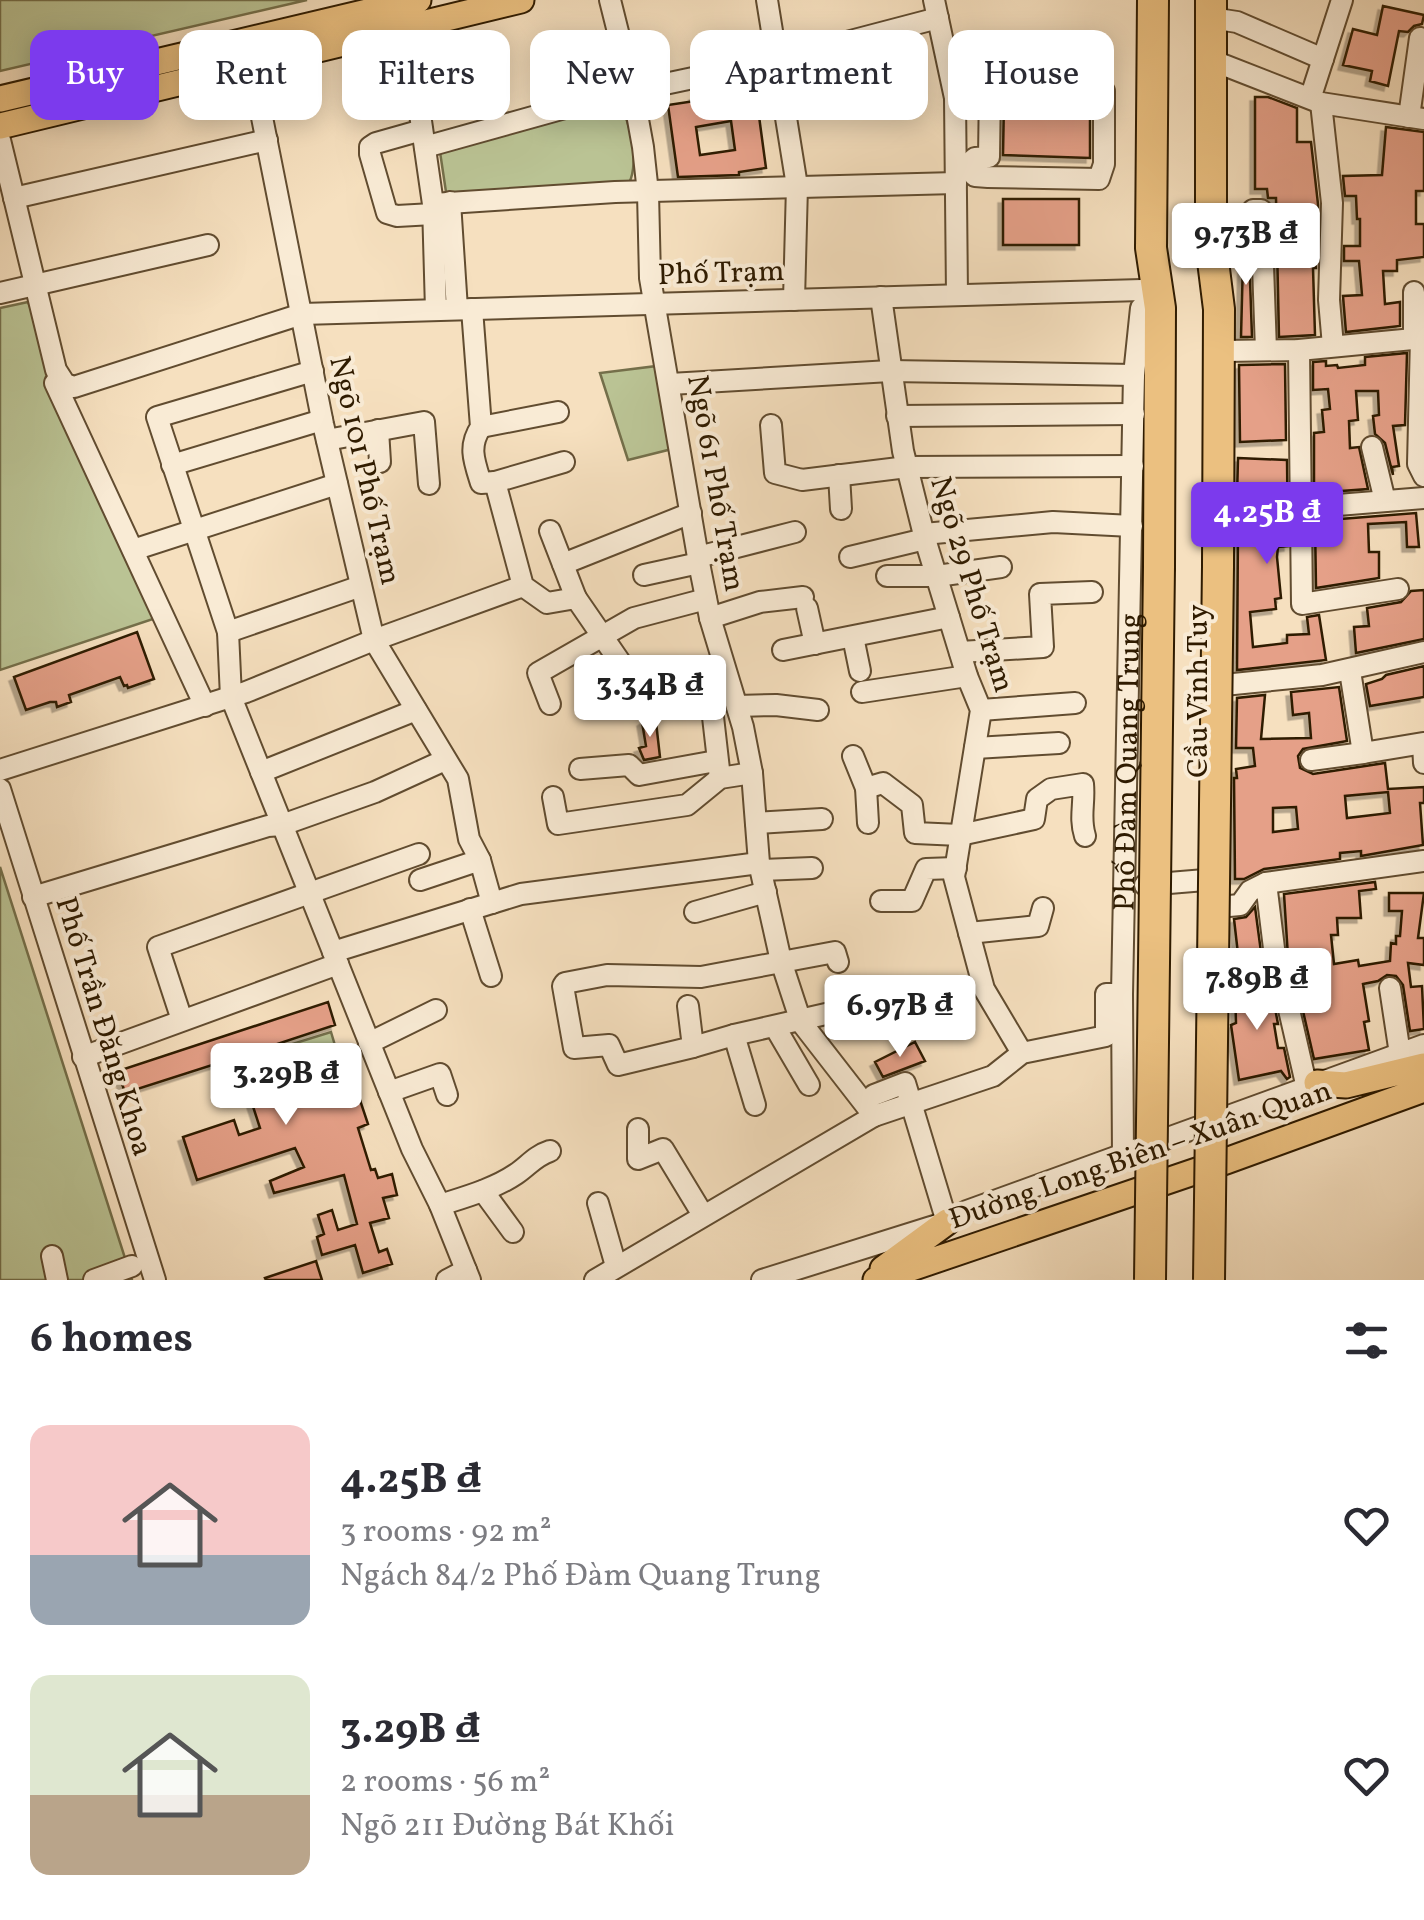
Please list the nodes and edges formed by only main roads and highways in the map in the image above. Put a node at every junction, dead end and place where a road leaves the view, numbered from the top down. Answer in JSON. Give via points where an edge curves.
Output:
{"nodes":[{"id":1,"x":418,"y":0,"type":"edge"},
{"id":2,"x":521,"y":0,"type":"edge"},
{"id":3,"x":1150,"y":5,"type":"edge"},
{"id":4,"x":1211,"y":9,"type":"edge"},
{"id":5,"x":322,"y":31,"type":"edge"},
{"id":6,"x":322,"y":42,"type":"edge"},
{"id":7,"x":179,"y":67,"type":"edge"},
{"id":8,"x":179,"y":74,"type":"edge"},
{"id":9,"x":0,"y":99,"type":"edge"},
{"id":10,"x":0,"y":126,"type":"edge"},
{"id":11,"x":1211,"y":245,"type":"junction"},
{"id":12,"x":1151,"y":248,"type":"junction"},
{"id":13,"x":1210,"y":408,"type":"junction"},
{"id":14,"x":1146,"y":409,"type":"junction"},
{"id":15,"x":1424,"y":1066,"type":"edge"},
{"id":16,"x":1312,"y":1086,"type":"road end"},
{"id":17,"x":1424,"y":1089,"type":"edge"},
{"id":18,"x":947,"y":1222,"type":"road end"},
{"id":19,"x":868,"y":1280,"type":"edge"},
{"id":20,"x":876,"y":1280,"type":"edge"},
{"id":21,"x":1131,"y":1280,"type":"edge"},
{"id":22,"x":1150,"y":1280,"type":"edge"},
{"id":23,"x":1190,"y":1280,"type":"edge"},
{"id":24,"x":1209,"y":1280,"type":"edge"}],
"edges":[{"from":1,"to":5,"type":"main road"},
{"from":2,"to":6,"type":"main road"},
{"from":3,"to":12,"type":"highway"},
{"from":4,"to":11,"type":"highway"},
{"from":7,"to":9,"type":"main road"},
{"from":8,"to":10,"type":"main road"},
{"from":11,"to":13,"type":"highway","name":"Cầu Vĩnh Tuy","via":[[1219,309]]},
{"from":11,"to":13,"type":"highway","name":"Cầu Vĩnh Tuy","via":[[1200,309]]},
{"from":12,"to":14,"type":"highway","name":"Cầu Vĩnh Tuy","via":[[1142,299]]},
{"from":12,"to":14,"type":"highway","name":"Cầu Vĩnh Tuy","via":[[1160,308]]},
{"from":13,"to":23,"type":"highway","name":"Cầu Vĩnh Tuy"},
{"from":13,"to":24,"type":"highway","name":"Cầu Vĩnh Tuy","bridge":true,"via":[[1218,566]]},
{"from":14,"to":21,"type":"highway","name":"Cầu Vĩnh Tuy"},
{"from":14,"to":22,"type":"highway","name":"Cầu Vĩnh Tuy","bridge":true},
{"from":15,"to":16,"type":"main road"},
{"from":17,"to":20,"type":"main road","name":"Đường Long Biên – Xuân Quan"},
{"from":18,"to":19,"type":"main road"}]}
